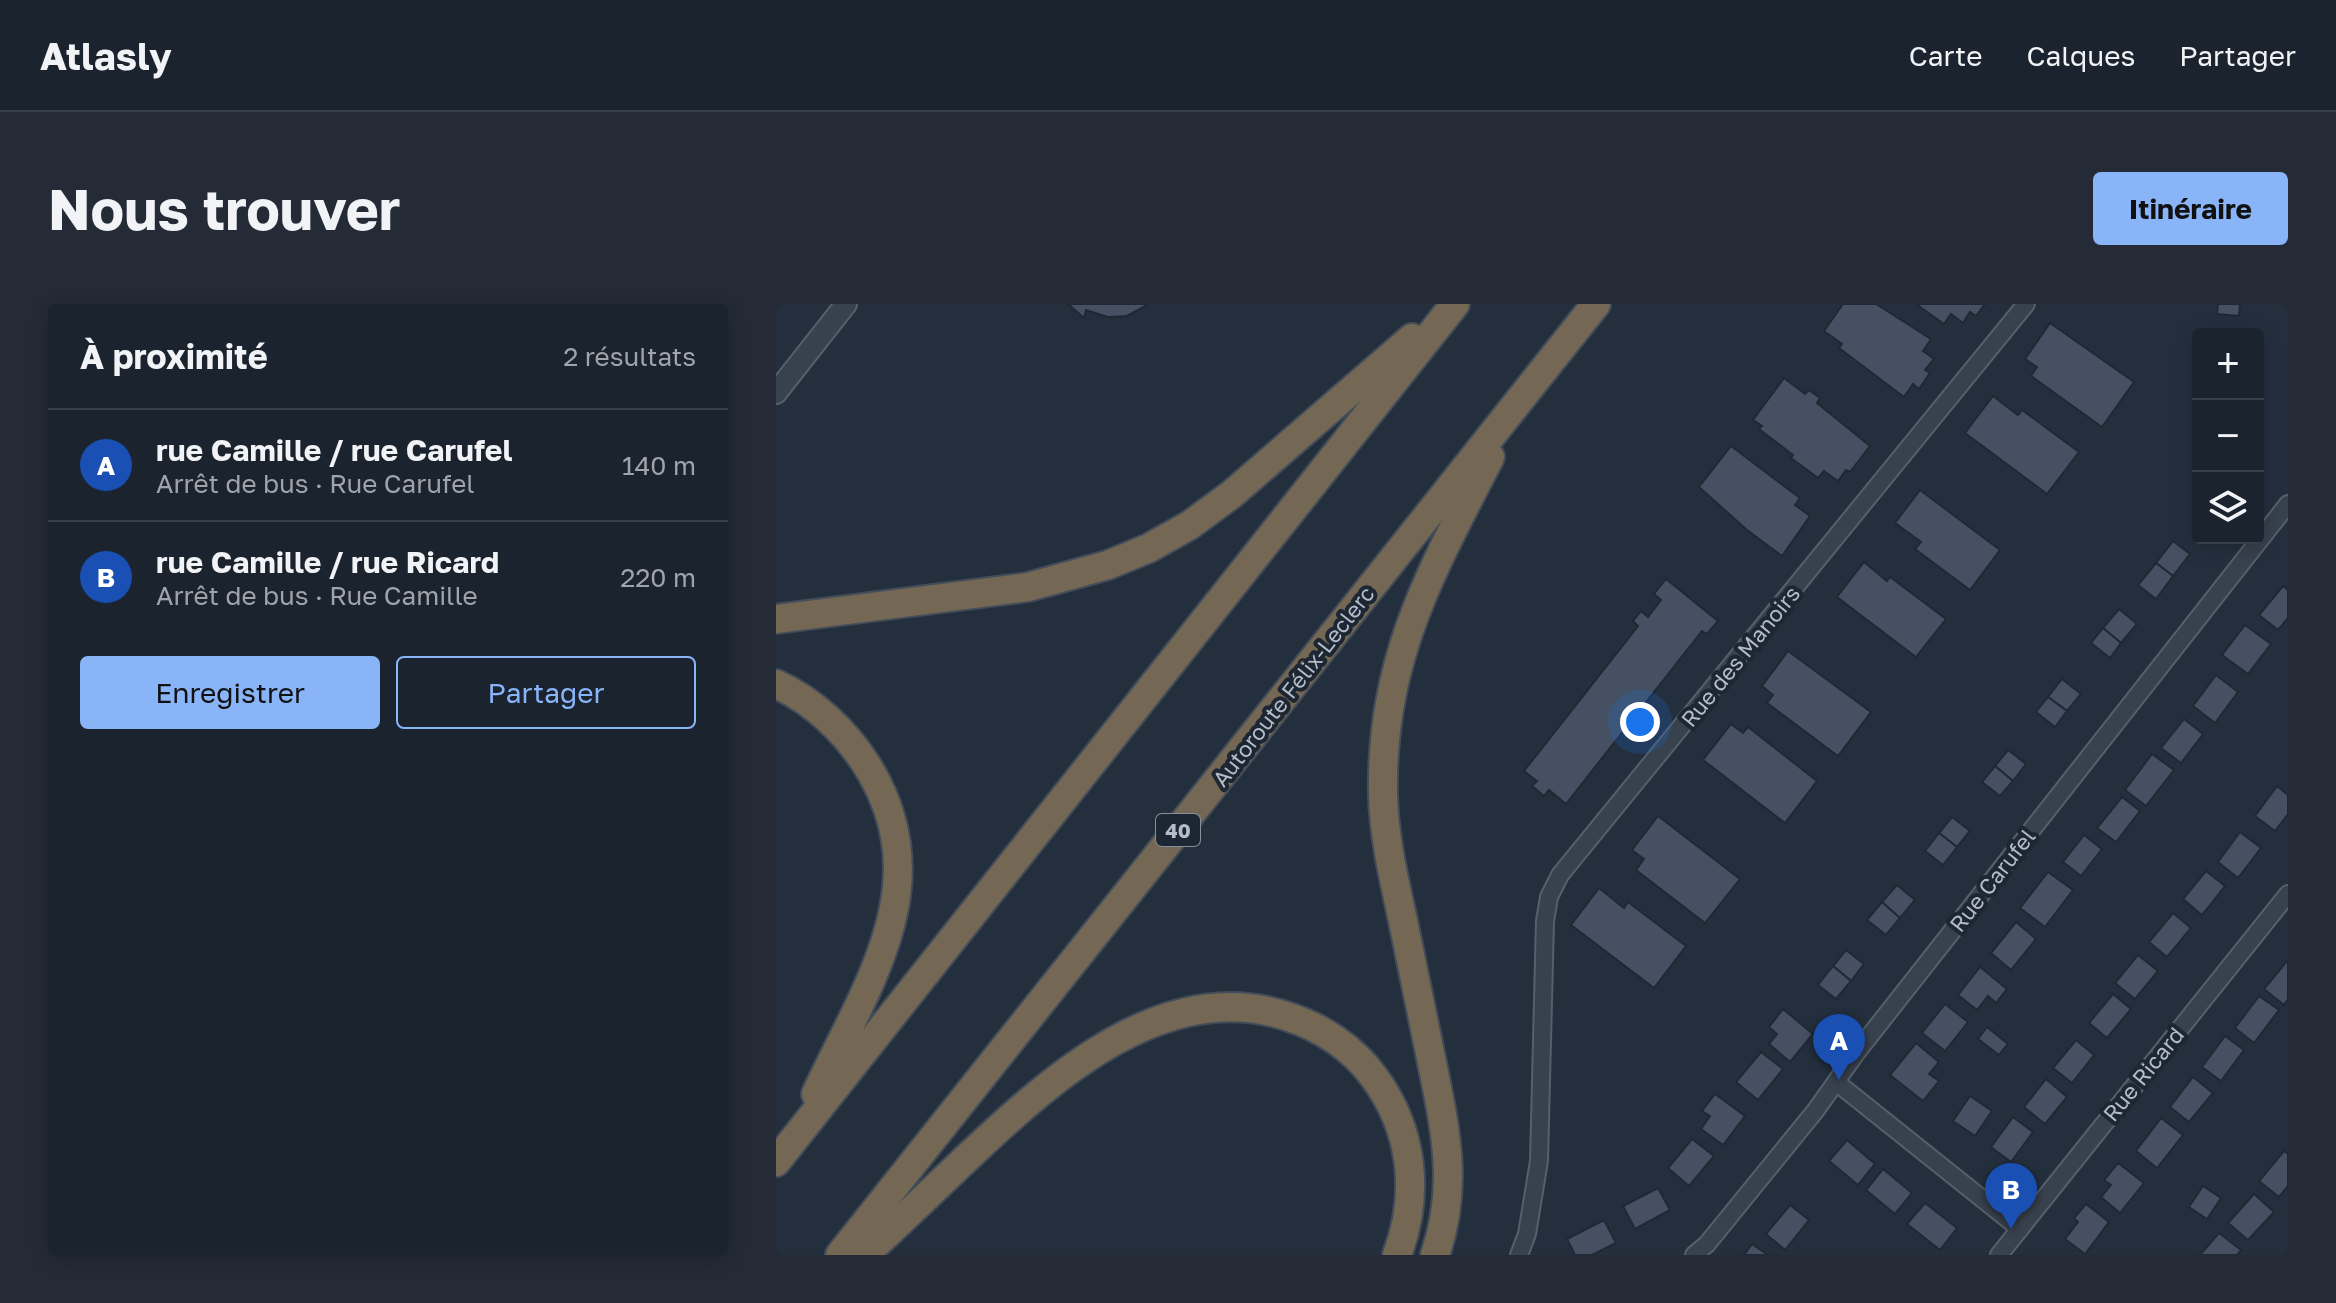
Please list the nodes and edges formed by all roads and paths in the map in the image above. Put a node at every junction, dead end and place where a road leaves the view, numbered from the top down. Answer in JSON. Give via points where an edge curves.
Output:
{"nodes":[{"id":1,"x":846,"y":304,"type":"edge"},
{"id":2,"x":1453,"y":304,"type":"edge"},
{"id":3,"x":1596,"y":304,"type":"edge"},
{"id":4,"x":2026,"y":304,"type":"edge"},
{"id":5,"x":776,"y":393,"type":"edge"},
{"id":6,"x":1517,"y":404,"type":"junction"},
{"id":7,"x":2288,"y":504,"type":"edge"},
{"id":8,"x":776,"y":619,"type":"edge"},
{"id":9,"x":776,"y":684,"type":"edge"},
{"id":10,"x":2288,"y":894,"type":"edge"},
{"id":11,"x":1836,"y":1082,"type":"junction"},
{"id":12,"x":795,"y":1138,"type":"junction"},
{"id":13,"x":776,"y":1162,"type":"edge"},
{"id":14,"x":2020,"y":1229,"type":"junction"},
{"id":15,"x":1527,"y":1234,"type":"junction"},
{"id":16,"x":840,"y":1255,"type":"edge"},
{"id":17,"x":864,"y":1255,"type":"edge"},
{"id":18,"x":1397,"y":1255,"type":"edge"},
{"id":19,"x":1435,"y":1255,"type":"edge"},
{"id":20,"x":1519,"y":1255,"type":"edge"},
{"id":21,"x":1534,"y":1255,"type":"edge"},
{"id":22,"x":1694,"y":1255,"type":"edge"},
{"id":23,"x":1999,"y":1255,"type":"edge"}],
"edges":[{"from":1,"to":5,"type":"street"},
{"from":2,"to":8,"type":"highway","via":[[1248,482],[1149,548],[1028,587]]},
{"from":2,"to":12,"type":"highway"},
{"from":3,"to":6,"type":"highway","name":"Autoroute Félix-Leclerc","number":"40"},
{"from":4,"to":15,"type":"street","name":"Rue des Manoirs","via":[[1560,875],[1545,921],[1539,1161]]},
{"from":6,"to":16,"type":"highway","name":"Autoroute Félix-Leclerc","number":"40"},
{"from":6,"to":19,"type":"highway","via":[[1417,605],[1398,664],[1384,749],[1389,850],[1449,1150],[1446,1214]]},
{"from":7,"to":11,"type":"street","name":"Rue Carufel"},
{"from":9,"to":12,"type":"highway","via":[[824,716],[861,756],[887,806],[898,852],[896,907],[886,944]]},
{"from":10,"to":14,"type":"street","name":"Rue Ricard"},
{"from":11,"to":14,"type":"street"},
{"from":11,"to":22,"type":"street","name":"Rue Carufel"},
{"from":12,"to":13,"type":"highway"},
{"from":14,"to":23,"type":"street","name":"Rue Ricard"},
{"from":15,"to":20,"type":"street","name":"Rue des Manoirs"},
{"from":15,"to":21,"type":"street","name":"Rue des Manoirs"},
{"from":17,"to":18,"type":"highway","via":[[1018,1110],[1084,1059],[1173,1016],[1224,1007],[1262,1009],[1312,1026],[1359,1059],[1382,1088],[1400,1124],[1410,1163],[1408,1222]]}]}
